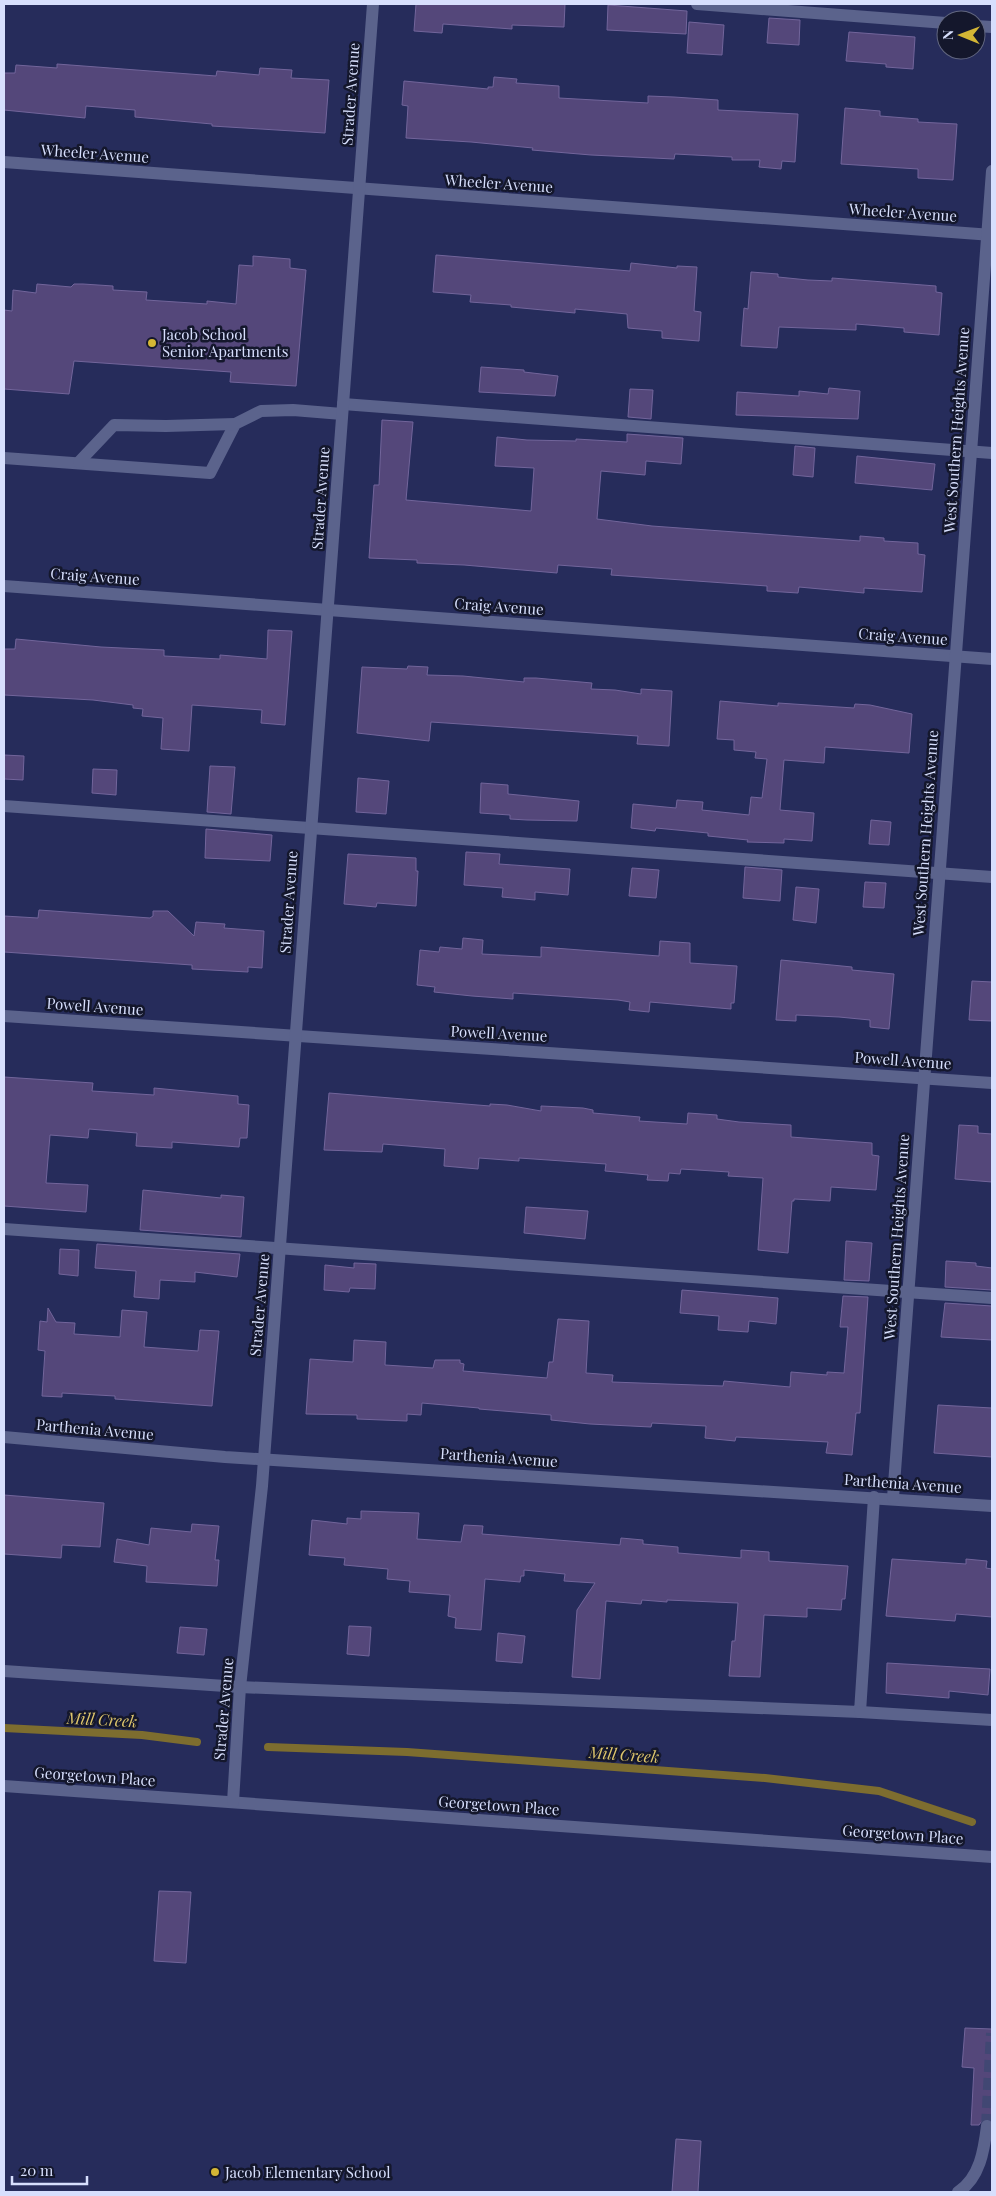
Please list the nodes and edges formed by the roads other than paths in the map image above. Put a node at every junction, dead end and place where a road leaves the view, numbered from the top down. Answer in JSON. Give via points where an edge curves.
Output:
{"nodes":[{"id":1,"x":372,"y":4,"type":"edge"},
{"id":2,"x":697,"y":4,"type":"edge"},
{"id":3,"x":936,"y":22,"type":"edge"},
{"id":4,"x":4,"y":162,"type":"edge"},
{"id":5,"x":992,"y":171,"type":"edge"},
{"id":6,"x":359,"y":189,"type":"junction"},
{"id":7,"x":990,"y":234,"type":"edge"},
{"id":8,"x":342,"y":409,"type":"junction"},
{"id":9,"x":235,"y":424,"type":"junction"},
{"id":10,"x":970,"y":452,"type":"junction"},
{"id":11,"x":992,"y":453,"type":"edge"},
{"id":12,"x":4,"y":458,"type":"edge"},
{"id":13,"x":79,"y":462,"type":"junction"},
{"id":14,"x":4,"y":586,"type":"edge"},
{"id":15,"x":328,"y":609,"type":"junction"},
{"id":16,"x":954,"y":656,"type":"junction"},
{"id":17,"x":992,"y":659,"type":"edge"},
{"id":18,"x":4,"y":806,"type":"edge"},
{"id":19,"x":310,"y":827,"type":"junction"},
{"id":20,"x":939,"y":873,"type":"junction"},
{"id":21,"x":992,"y":877,"type":"edge"},
{"id":22,"x":4,"y":1016,"type":"edge"},
{"id":23,"x":294,"y":1037,"type":"junction"},
{"id":24,"x":924,"y":1077,"type":"junction"},
{"id":25,"x":992,"y":1083,"type":"edge"},
{"id":26,"x":4,"y":1229,"type":"edge"},
{"id":27,"x":280,"y":1249,"type":"junction"},
{"id":28,"x":908,"y":1294,"type":"junction"},
{"id":29,"x":992,"y":1298,"type":"edge"},
{"id":30,"x":4,"y":1437,"type":"edge"},
{"id":31,"x":263,"y":1458,"type":"junction"},
{"id":32,"x":874,"y":1497,"type":"junction"},
{"id":33,"x":893,"y":1498,"type":"junction"},
{"id":34,"x":992,"y":1506,"type":"edge"},
{"id":35,"x":4,"y":1671,"type":"edge"},
{"id":36,"x":240,"y":1687,"type":"junction"},
{"id":37,"x":860,"y":1712,"type":"junction"},
{"id":38,"x":992,"y":1720,"type":"edge"},
{"id":39,"x":4,"y":1786,"type":"edge"},
{"id":40,"x":233,"y":1802,"type":"junction"},
{"id":41,"x":992,"y":1857,"type":"edge"},
{"id":42,"x":987,"y":2126,"type":"dead end"},
{"id":43,"x":958,"y":2192,"type":"edge"}],
"edges":[{"from":1,"to":6,"type":"street","name":"Strader Avenue"},
{"from":2,"to":3,"type":"street"},
{"from":4,"to":6,"type":"street","name":"Wheeler Avenue"},
{"from":5,"to":7,"type":"street","name":"West Southern Heights Avenue"},
{"from":6,"to":7,"type":"street","name":"Wheeler Avenue"},
{"from":6,"to":8,"type":"street","name":"Strader Avenue"},
{"from":7,"to":10,"type":"street","name":"West Southern Heights Avenue"},
{"from":8,"to":9,"type":"street","via":[[262,411]]},
{"from":8,"to":10,"type":"street"},
{"from":8,"to":15,"type":"street","name":"Strader Avenue"},
{"from":9,"to":13,"type":"street","via":[[114,425]]},
{"from":9,"to":13,"type":"street","via":[[210,473]]},
{"from":10,"to":11,"type":"street"},
{"from":10,"to":16,"type":"street","name":"West Southern Heights Avenue"},
{"from":12,"to":13,"type":"street"},
{"from":14,"to":15,"type":"street","name":"Craig Avenue"},
{"from":15,"to":16,"type":"street","name":"Craig Avenue"},
{"from":15,"to":19,"type":"street","name":"Strader Avenue"},
{"from":16,"to":17,"type":"street","name":"Craig Avenue"},
{"from":16,"to":20,"type":"street","name":"West Southern Heights Avenue"},
{"from":18,"to":19,"type":"street"},
{"from":19,"to":20,"type":"street"},
{"from":19,"to":23,"type":"street","name":"Strader Avenue"},
{"from":20,"to":21,"type":"street"},
{"from":20,"to":24,"type":"street","name":"West Southern Heights Avenue"},
{"from":22,"to":23,"type":"street","name":"Powell Avenue"},
{"from":23,"to":24,"type":"street","name":"Powell Avenue"},
{"from":23,"to":27,"type":"street","name":"Strader Avenue"},
{"from":24,"to":25,"type":"street","name":"Powell Avenue"},
{"from":24,"to":28,"type":"street","name":"West Southern Heights Avenue"},
{"from":26,"to":27,"type":"street"},
{"from":27,"to":28,"type":"street"},
{"from":27,"to":31,"type":"street","name":"Strader Avenue"},
{"from":28,"to":29,"type":"street"},
{"from":28,"to":33,"type":"street","name":"West Southern Heights Avenue"},
{"from":30,"to":31,"type":"street","name":"Parthenia Avenue"},
{"from":31,"to":32,"type":"street","name":"Parthenia Avenue"},
{"from":31,"to":36,"type":"street","name":"Strader Avenue"},
{"from":32,"to":33,"type":"street","name":"Parthenia Avenue"},
{"from":32,"to":37,"type":"street"},
{"from":33,"to":34,"type":"street","name":"Parthenia Avenue"},
{"from":35,"to":36,"type":"street"},
{"from":36,"to":37,"type":"street"},
{"from":36,"to":40,"type":"street","name":"Strader Avenue"},
{"from":37,"to":38,"type":"street"},
{"from":39,"to":40,"type":"street","name":"Georgetown Place"},
{"from":40,"to":41,"type":"street","name":"Georgetown Place"},
{"from":42,"to":43,"type":"street","via":[[978,2170],[966,2187]]}]}
